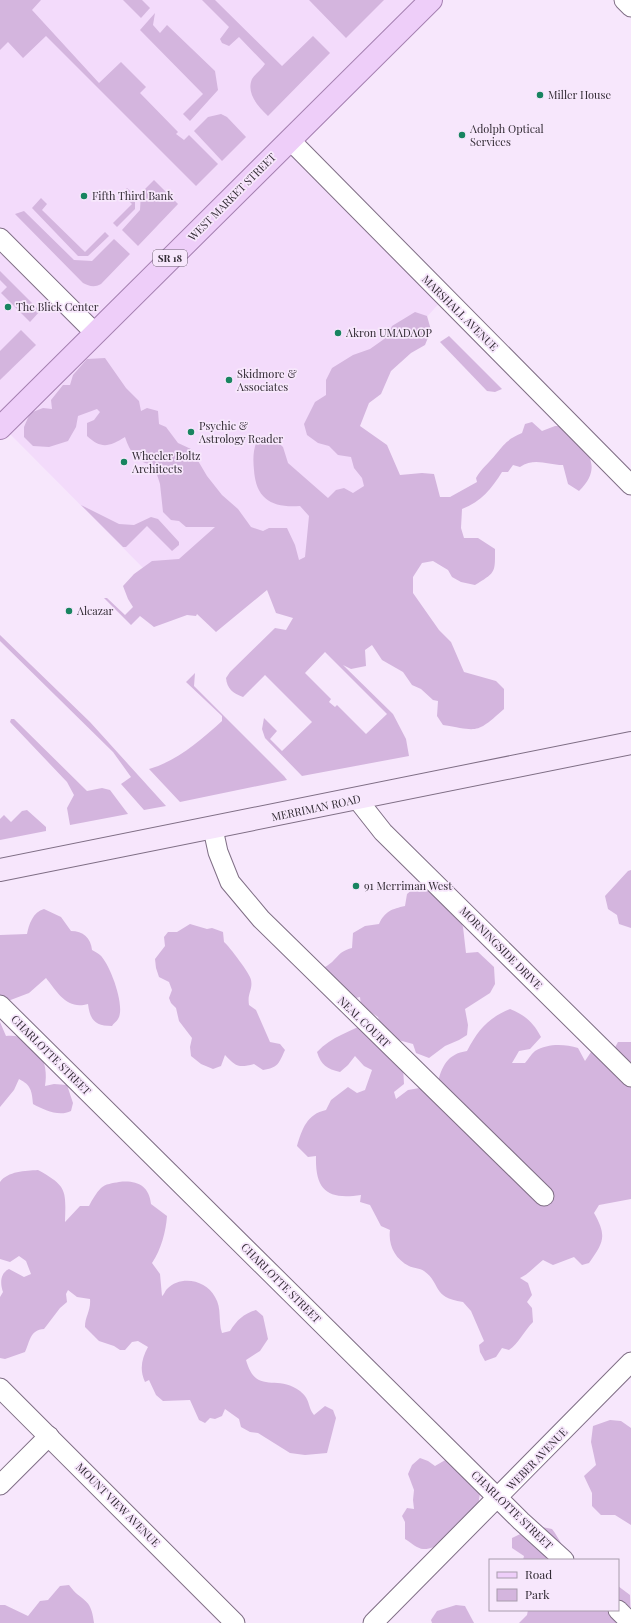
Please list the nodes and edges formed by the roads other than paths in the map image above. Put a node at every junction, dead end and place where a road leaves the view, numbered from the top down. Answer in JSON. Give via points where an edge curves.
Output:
{"nodes":[{"id":1,"x":431,"y":0,"type":"edge"},
{"id":2,"x":624,"y":0,"type":"edge"},
{"id":3,"x":631,"y":7,"type":"edge"},
{"id":4,"x":290,"y":140,"type":"junction"},
{"id":5,"x":0,"y":238,"type":"edge"},
{"id":6,"x":95,"y":333,"type":"junction"},
{"id":7,"x":0,"y":428,"type":"edge"},
{"id":8,"x":631,"y":485,"type":"edge"},
{"id":9,"x":631,"y":743,"type":"edge"},
{"id":10,"x":357,"y":799,"type":"junction"},
{"id":11,"x":213,"y":828,"type":"junction"},
{"id":12,"x":0,"y":870,"type":"edge"},
{"id":13,"x":0,"y":1005,"type":"edge"},
{"id":14,"x":631,"y":1077,"type":"edge"},
{"id":15,"x":544,"y":1196,"type":"dead end"},
{"id":16,"x":631,"y":1362,"type":"edge"},
{"id":17,"x":0,"y":1388,"type":"edge"},
{"id":18,"x":49,"y":1436,"type":"junction"},
{"id":19,"x":0,"y":1485,"type":"edge"},
{"id":20,"x":499,"y":1498,"type":"junction"},
{"id":21,"x":563,"y":1559,"type":"edge"},
{"id":22,"x":619,"y":1611,"type":"edge"},
{"id":23,"x":235,"y":1623,"type":"edge"},
{"id":24,"x":373,"y":1623,"type":"edge"},
{"id":25,"x":631,"y":1623,"type":"edge"}],
"edges":[{"from":1,"to":4,"type":"main road","name":"WEST MARKET STREET","number":"SR 18"},
{"from":2,"to":3,"type":"street"},
{"from":4,"to":6,"type":"main road","name":"WEST MARKET STREET","number":"SR 18"},
{"from":4,"to":8,"type":"street","name":"MARSHALL AVENUE"},
{"from":5,"to":6,"type":"street"},
{"from":6,"to":7,"type":"main road","name":"WEST MARKET STREET","number":"SR 18"},
{"from":9,"to":10,"type":"main road","name":"MERRIMAN ROAD"},
{"from":10,"to":11,"type":"main road","name":"MERRIMAN ROAD"},
{"from":10,"to":14,"type":"street","name":"MORNINGSIDE DRIVE","via":[[383,832]]},
{"from":11,"to":12,"type":"main road","name":"MERRIMAN ROAD"},
{"from":11,"to":15,"type":"street","name":"NEAL COURT","via":[[218,852],[230,882],[261,919]]},
{"from":13,"to":20,"type":"street","name":"CHARLOTTE STREET"},
{"from":16,"to":20,"type":"street","name":"WEBER AVENUE"},
{"from":17,"to":18,"type":"street","name":"MOUNT VIEW AVENUE"},
{"from":18,"to":19,"type":"street"},
{"from":18,"to":23,"type":"street","name":"MOUNT VIEW AVENUE"},
{"from":20,"to":21,"type":"street","name":"CHARLOTTE STREET"},
{"from":20,"to":24,"type":"street","name":"WEBER AVENUE"},
{"from":22,"to":25,"type":"street"}]}
